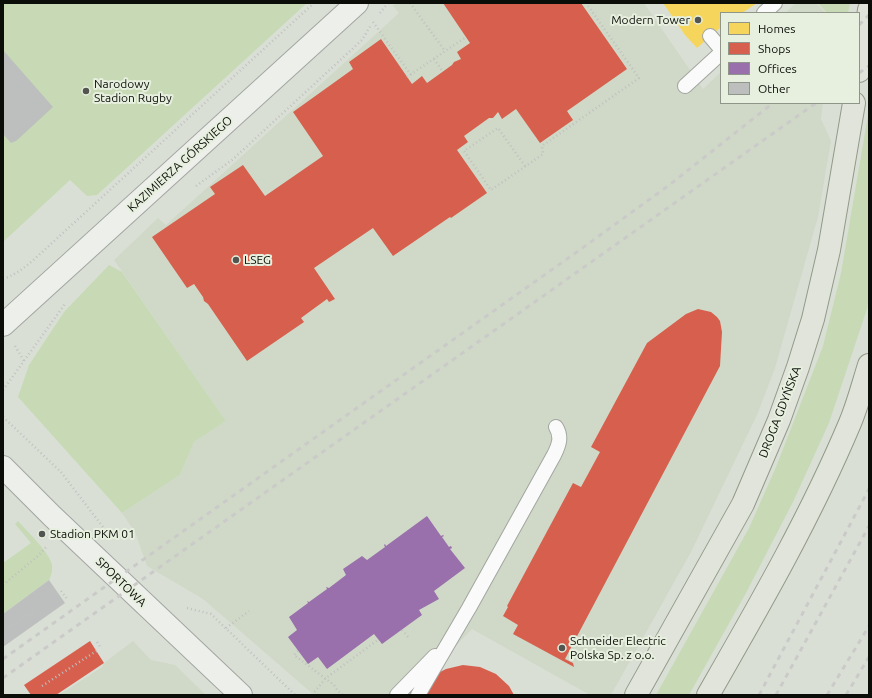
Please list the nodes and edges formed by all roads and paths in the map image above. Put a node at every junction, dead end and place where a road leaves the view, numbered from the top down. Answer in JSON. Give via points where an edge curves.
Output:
{"nodes":[{"id":1,"x":314,"y":3,"type":"edge"},
{"id":2,"x":357,"y":3,"type":"edge"},
{"id":3,"x":388,"y":3,"type":"edge"},
{"id":4,"x":410,"y":3,"type":"edge"},
{"id":5,"x":586,"y":3,"type":"edge"},
{"id":6,"x":775,"y":3,"type":"edge"},
{"id":7,"x":869,"y":10,"type":"edge"},
{"id":8,"x":765,"y":12,"type":"edge"},
{"id":9,"x":373,"y":22,"type":"junction"},
{"id":10,"x":710,"y":36,"type":"dead end"},
{"id":11,"x":466,"y":37,"type":"dead end"},
{"id":12,"x":720,"y":47,"type":"edge"},
{"id":13,"x":445,"y":51,"type":"junction"},
{"id":14,"x":720,"y":54,"type":"edge"},
{"id":15,"x":434,"y":59,"type":"junction"},
{"id":16,"x":860,"y":65,"type":"edge"},
{"id":17,"x":443,"y":72,"type":"dead end"},
{"id":18,"x":410,"y":75,"type":"junction"},
{"id":19,"x":407,"y":77,"type":"dead end"},
{"id":20,"x":685,"y":86,"type":"dead end"},
{"id":21,"x":854,"y":104,"type":"edge"},
{"id":22,"x":525,"y":166,"type":"junction"},
{"id":23,"x":194,"y":187,"type":"dead end"},
{"id":24,"x":3,"y":279,"type":"edge"},
{"id":25,"x":67,"y":302,"type":"dead end"},
{"id":26,"x":8,"y":333,"type":"edge"},
{"id":27,"x":24,"y":361,"type":"junction"},
{"id":28,"x":869,"y":365,"type":"edge"},
{"id":29,"x":3,"y":390,"type":"edge"},
{"id":30,"x":3,"y":416,"type":"edge"},
{"id":31,"x":556,"y":427,"type":"dead end"},
{"id":32,"x":3,"y":467,"type":"edge"},
{"id":33,"x":107,"y":532,"type":"dead end"},
{"id":34,"x":50,"y":542,"type":"dead end"},
{"id":35,"x":3,"y":585,"type":"edge"},
{"id":36,"x":61,"y":591,"type":"dead end"},
{"id":37,"x":51,"y":598,"type":"dead end"},
{"id":38,"x":68,"y":600,"type":"dead end"},
{"id":39,"x":182,"y":607,"type":"dead end"},
{"id":40,"x":249,"y":611,"type":"dead end"},
{"id":41,"x":226,"y":628,"type":"junction"},
{"id":42,"x":402,"y":630,"type":"dead end"},
{"id":43,"x":3,"y":631,"type":"edge"},
{"id":44,"x":408,"y":637,"type":"dead end"},
{"id":45,"x":379,"y":639,"type":"dead end"},
{"id":46,"x":449,"y":641,"type":"junction"},
{"id":47,"x":97,"y":642,"type":"dead end"},
{"id":48,"x":101,"y":648,"type":"dead end"},
{"id":49,"x":98,"y":650,"type":"dead end"},
{"id":50,"x":298,"y":651,"type":"dead end"},
{"id":51,"x":326,"y":678,"type":"junction"},
{"id":52,"x":42,"y":686,"type":"dead end"},
{"id":53,"x":241,"y":695,"type":"edge"},
{"id":54,"x":295,"y":695,"type":"edge"},
{"id":55,"x":312,"y":695,"type":"edge"},
{"id":56,"x":343,"y":695,"type":"edge"},
{"id":57,"x":397,"y":695,"type":"edge"},
{"id":58,"x":418,"y":695,"type":"edge"},
{"id":59,"x":636,"y":695,"type":"edge"},
{"id":60,"x":708,"y":695,"type":"edge"}],
"edges":[{"from":1,"to":24,"type":"path","via":[[26,267]]},
{"from":2,"to":26,"type":"street","name":"KAZIMIERZA GÓRSKIEGO"},
{"from":3,"to":9,"type":"path"},
{"from":4,"to":13,"type":"path"},
{"from":5,"to":22,"type":"path","via":[[639,78],[542,146],[543,154]]},
{"from":6,"to":8,"type":"lane"},
{"from":7,"to":16,"type":"main road"},
{"from":9,"to":18,"type":"path"},
{"from":9,"to":23,"type":"path","via":[[362,40],[244,149]]},
{"from":10,"to":12,"type":"lane"},
{"from":11,"to":13,"type":"path"},
{"from":13,"to":15,"type":"path"},
{"from":14,"to":20,"type":"lane"},
{"from":15,"to":17,"type":"path"},
{"from":15,"to":18,"type":"path"},
{"from":18,"to":19,"type":"path"},
{"from":21,"to":59,"type":"main road","name":"DROGA GDYŃSKA","via":[[829,250],[813,319],[779,420],[743,504]]},
{"from":22,"to":22,"type":"path","via":[[491,190],[464,151],[498,128]]},
{"from":25,"to":27,"type":"path"},
{"from":26,"to":27,"type":"path"},
{"from":27,"to":29,"type":"path"},
{"from":28,"to":60,"type":"main road","via":[[850,421],[809,513]]},
{"from":30,"to":33,"type":"path","via":[[61,472]]},
{"from":31,"to":46,"type":"lane","via":[[559,444],[554,455]]},
{"from":32,"to":53,"type":"street","name":"SPORTOWA"},
{"from":34,"to":35,"type":"path","via":[[38,556]]},
{"from":36,"to":38,"type":"path"},
{"from":37,"to":43,"type":"path"},
{"from":39,"to":41,"type":"path","via":[[211,614]]},
{"from":40,"to":41,"type":"path"},
{"from":41,"to":54,"type":"path"},
{"from":42,"to":44,"type":"path"},
{"from":45,"to":51,"type":"path"},
{"from":46,"to":57,"type":"lane"},
{"from":46,"to":58,"type":"lane"},
{"from":47,"to":48,"type":"path"},
{"from":49,"to":52,"type":"path"},
{"from":50,"to":51,"type":"path","via":[[294,655]]},
{"from":51,"to":55,"type":"path"},
{"from":51,"to":56,"type":"path"}]}
